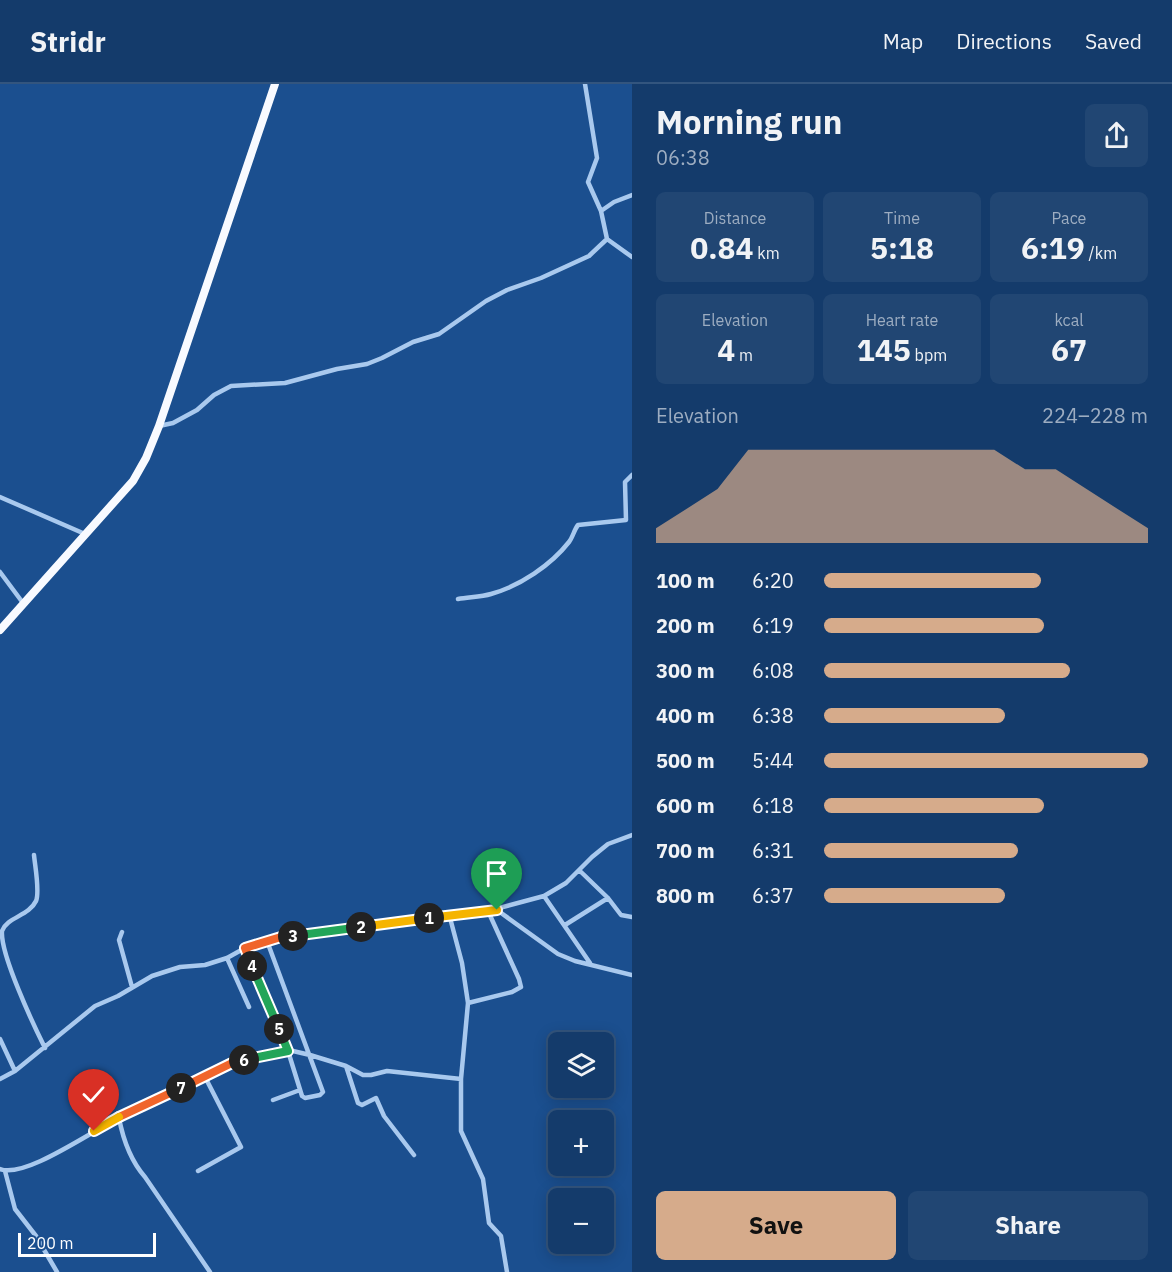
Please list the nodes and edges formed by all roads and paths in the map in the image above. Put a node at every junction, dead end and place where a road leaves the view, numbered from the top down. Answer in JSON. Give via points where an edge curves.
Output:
{"nodes":[{"id":1,"x":275,"y":84,"type":"edge"},
{"id":2,"x":585,"y":84,"type":"edge"},
{"id":3,"x":632,"y":195,"type":"edge"},
{"id":4,"x":601,"y":211,"type":"junction"},
{"id":5,"x":607,"y":239,"type":"junction"},
{"id":6,"x":632,"y":257,"type":"edge"},
{"id":7,"x":159,"y":426,"type":"junction"},
{"id":8,"x":632,"y":474,"type":"edge"},
{"id":9,"x":0,"y":496,"type":"edge"},
{"id":10,"x":85,"y":534,"type":"junction"},
{"id":11,"x":0,"y":572,"type":"edge"},
{"id":12,"x":458,"y":599,"type":"dead end"},
{"id":13,"x":23,"y":603,"type":"junction"},
{"id":14,"x":0,"y":630,"type":"edge"},
{"id":15,"x":632,"y":835,"type":"edge"},
{"id":16,"x":34,"y":855,"type":"dead end"},
{"id":17,"x":580,"y":871,"type":"junction"},
{"id":18,"x":544,"y":897,"type":"junction"},
{"id":19,"x":608,"y":898,"type":"junction"},
{"id":20,"x":497,"y":910,"type":"junction"},
{"id":21,"x":488,"y":911,"type":"junction"},
{"id":22,"x":448,"y":914,"type":"junction"},
{"id":23,"x":632,"y":917,"type":"edge"},
{"id":24,"x":565,"y":925,"type":"junction"},
{"id":25,"x":122,"y":932,"type":"dead end"},
{"id":26,"x":267,"y":941,"type":"junction"},
{"id":27,"x":2,"y":948,"type":"edge"},
{"id":28,"x":245,"y":948,"type":"junction"},
{"id":29,"x":227,"y":958,"type":"junction"},
{"id":30,"x":591,"y":964,"type":"junction"},
{"id":31,"x":632,"y":975,"type":"edge"},
{"id":32,"x":132,"y":987,"type":"junction"},
{"id":33,"x":468,"y":1003,"type":"junction"},
{"id":34,"x":249,"y":1007,"type":"dead end"},
{"id":35,"x":0,"y":1039,"type":"edge"},
{"id":36,"x":45,"y":1047,"type":"junction"},
{"id":37,"x":288,"y":1051,"type":"junction"},
{"id":38,"x":310,"y":1055,"type":"junction"},
{"id":39,"x":346,"y":1066,"type":"junction"},
{"id":40,"x":15,"y":1071,"type":"junction"},
{"id":41,"x":204,"y":1075,"type":"junction"},
{"id":42,"x":0,"y":1079,"type":"edge"},
{"id":43,"x":461,"y":1079,"type":"junction"},
{"id":44,"x":300,"y":1090,"type":"junction"},
{"id":45,"x":273,"y":1100,"type":"dead end"},
{"id":46,"x":119,"y":1118,"type":"junction"},
{"id":47,"x":414,"y":1155,"type":"dead end"},
{"id":48,"x":3,"y":1170,"type":"edge"},
{"id":49,"x":198,"y":1171,"type":"dead end"},
{"id":50,"x":57,"y":1272,"type":"edge"},
{"id":51,"x":210,"y":1272,"type":"edge"},
{"id":52,"x":507,"y":1272,"type":"edge"}],
"edges":[{"from":1,"to":7,"type":"highway"},
{"from":2,"to":4,"type":"street","via":[[597,158],[588,182]]},
{"from":3,"to":4,"type":"street"},
{"from":4,"to":5,"type":"street"},
{"from":5,"to":6,"type":"street"},
{"from":5,"to":7,"type":"street","via":[[589,256],[486,301],[440,334],[367,364],[285,383],[231,386],[197,410]]},
{"from":7,"to":10,"type":"highway","via":[[133,481]]},
{"from":8,"to":12,"type":"street","via":[[625,482],[626,520],[578,525],[571,540],[551,560],[517,585],[490,595]]},
{"from":9,"to":10,"type":"street"},
{"from":10,"to":13,"type":"highway"},
{"from":11,"to":13,"type":"street"},
{"from":13,"to":14,"type":"highway"},
{"from":15,"to":17,"type":"street","via":[[608,844]]},
{"from":16,"to":27,"type":"street","via":[[36,901],[6,924]]},
{"from":17,"to":18,"type":"street"},
{"from":17,"to":19,"type":"street"},
{"from":18,"to":20,"type":"street"},
{"from":18,"to":24,"type":"street"},
{"from":19,"to":23,"type":"street","via":[[621,915]]},
{"from":19,"to":24,"type":"street"},
{"from":20,"to":21,"type":"street"},
{"from":20,"to":30,"type":"street","via":[[558,954]]},
{"from":21,"to":22,"type":"street"},
{"from":21,"to":33,"type":"street","via":[[521,987]]},
{"from":22,"to":26,"type":"street"},
{"from":22,"to":33,"type":"street"},
{"from":24,"to":30,"type":"street"},
{"from":25,"to":32,"type":"street","via":[[119,940]]},
{"from":26,"to":28,"type":"street"},
{"from":26,"to":38,"type":"street"},
{"from":27,"to":36,"type":"street","via":[[19,997]]},
{"from":28,"to":29,"type":"street"},
{"from":28,"to":37,"type":"street"},
{"from":29,"to":32,"type":"street","via":[[152,976]]},
{"from":29,"to":34,"type":"street"},
{"from":30,"to":31,"type":"street"},
{"from":32,"to":36,"type":"street","via":[[95,1005]]},
{"from":33,"to":43,"type":"street"},
{"from":35,"to":40,"type":"street"},
{"from":36,"to":40,"type":"street"},
{"from":37,"to":38,"type":"street"},
{"from":37,"to":41,"type":"street","via":[[232,1063]]},
{"from":37,"to":44,"type":"street"},
{"from":38,"to":39,"type":"street"},
{"from":38,"to":44,"type":"street","via":[[323,1092],[305,1098]]},
{"from":39,"to":43,"type":"street","via":[[363,1075],[387,1071]]},
{"from":39,"to":47,"type":"street","via":[[358,1103],[376,1098],[384,1116]]},
{"from":40,"to":42,"type":"street"},
{"from":41,"to":46,"type":"street"},
{"from":41,"to":49,"type":"street","via":[[241,1147]]},
{"from":43,"to":52,"type":"street","via":[[461,1131],[483,1179],[489,1223],[501,1236]]},
{"from":44,"to":45,"type":"street"},
{"from":46,"to":48,"type":"street","via":[[51,1157],[10,1172]]},
{"from":46,"to":51,"type":"street","via":[[136,1166]]},
{"from":48,"to":50,"type":"street","via":[[15,1209]]}]}
